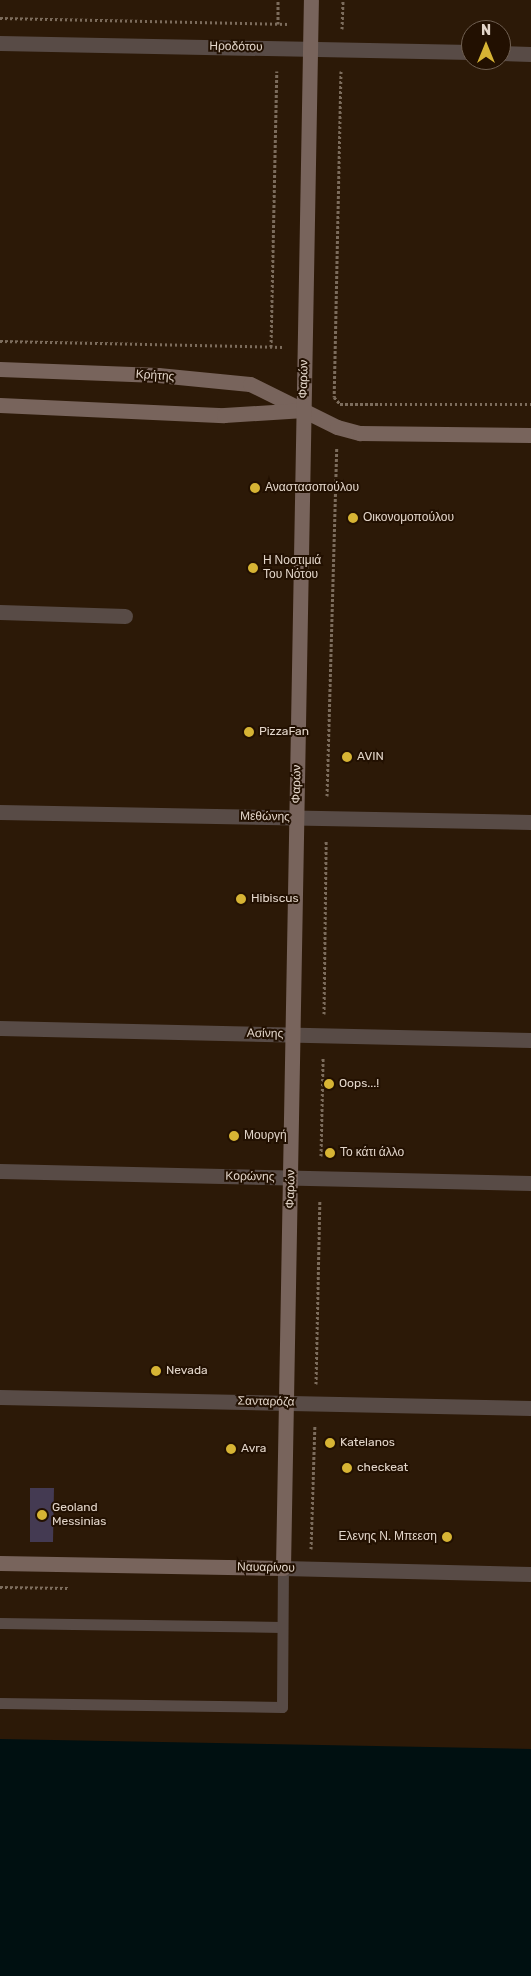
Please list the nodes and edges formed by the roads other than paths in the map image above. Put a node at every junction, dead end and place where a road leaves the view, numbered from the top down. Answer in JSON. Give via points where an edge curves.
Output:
{"nodes":[{"id":1,"x":311,"y":0,"type":"edge"},
{"id":2,"x":0,"y":43,"type":"edge"},
{"id":3,"x":310,"y":49,"type":"junction"},
{"id":4,"x":461,"y":52,"type":"edge"},
{"id":5,"x":511,"y":53,"type":"edge"},
{"id":6,"x":531,"y":54,"type":"edge"},
{"id":7,"x":0,"y":369,"type":"edge"},
{"id":8,"x":0,"y":405,"type":"edge"},
{"id":9,"x":304,"y":410,"type":"junction"},
{"id":10,"x":531,"y":435,"type":"edge"},
{"id":11,"x":0,"y":612,"type":"edge"},
{"id":12,"x":125,"y":616,"type":"dead end"},
{"id":13,"x":0,"y":812,"type":"edge"},
{"id":14,"x":296,"y":817,"type":"junction"},
{"id":15,"x":531,"y":822,"type":"edge"},
{"id":16,"x":0,"y":1028,"type":"edge"},
{"id":17,"x":294,"y":1035,"type":"junction"},
{"id":18,"x":531,"y":1040,"type":"edge"},
{"id":19,"x":0,"y":1171,"type":"edge"},
{"id":20,"x":291,"y":1178,"type":"junction"},
{"id":21,"x":531,"y":1183,"type":"edge"},
{"id":22,"x":0,"y":1397,"type":"edge"},
{"id":23,"x":286,"y":1403,"type":"junction"},
{"id":24,"x":531,"y":1408,"type":"edge"},
{"id":25,"x":0,"y":1563,"type":"edge"},
{"id":26,"x":283,"y":1568,"type":"junction"},
{"id":27,"x":531,"y":1574,"type":"edge"},
{"id":28,"x":0,"y":1623,"type":"edge"},
{"id":29,"x":282,"y":1628,"type":"junction"},
{"id":30,"x":0,"y":1703,"type":"edge"}],
"edges":[{"from":1,"to":3,"type":"main road","name":"Φαρών"},
{"from":2,"to":3,"type":"street","name":"Ηροδότου"},
{"from":3,"to":4,"type":"street","name":"Ηροδότου"},
{"from":3,"to":9,"type":"main road","name":"Φαρών"},
{"from":5,"to":6,"type":"street"},
{"from":7,"to":9,"type":"main road","name":"Κρήτης","via":[[158,375],[250,384]]},
{"from":8,"to":9,"type":"main road","via":[[224,415]]},
{"from":9,"to":10,"type":"main road","name":"Κρήτης","via":[[337,427],[360,433]]},
{"from":9,"to":14,"type":"main road","name":"Φαρών"},
{"from":11,"to":12,"type":"street"},
{"from":13,"to":14,"type":"street","name":"Μεθώνης"},
{"from":14,"to":15,"type":"street","name":"Μεθώνης"},
{"from":14,"to":17,"type":"main road","name":"Φαρών"},
{"from":16,"to":17,"type":"street","name":"Ασίνης"},
{"from":17,"to":18,"type":"street","name":"Ασίνης"},
{"from":17,"to":20,"type":"main road","name":"Φαρών"},
{"from":19,"to":20,"type":"street","name":"Κορώνης"},
{"from":20,"to":21,"type":"street","name":"Κορώνης"},
{"from":20,"to":23,"type":"main road","name":"Φαρών"},
{"from":22,"to":23,"type":"street","name":"Σανταρόζα"},
{"from":23,"to":24,"type":"street","name":"Σανταρόζα"},
{"from":23,"to":26,"type":"main road","name":"Φαρών"},
{"from":25,"to":26,"type":"main road","name":"Ναυαρίνου"},
{"from":26,"to":27,"type":"street","name":"Ναυαρίνου"},
{"from":26,"to":29,"type":"lane"},
{"from":28,"to":29,"type":"lane"},
{"from":29,"to":30,"type":"lane","via":[[282,1707]]}]}
